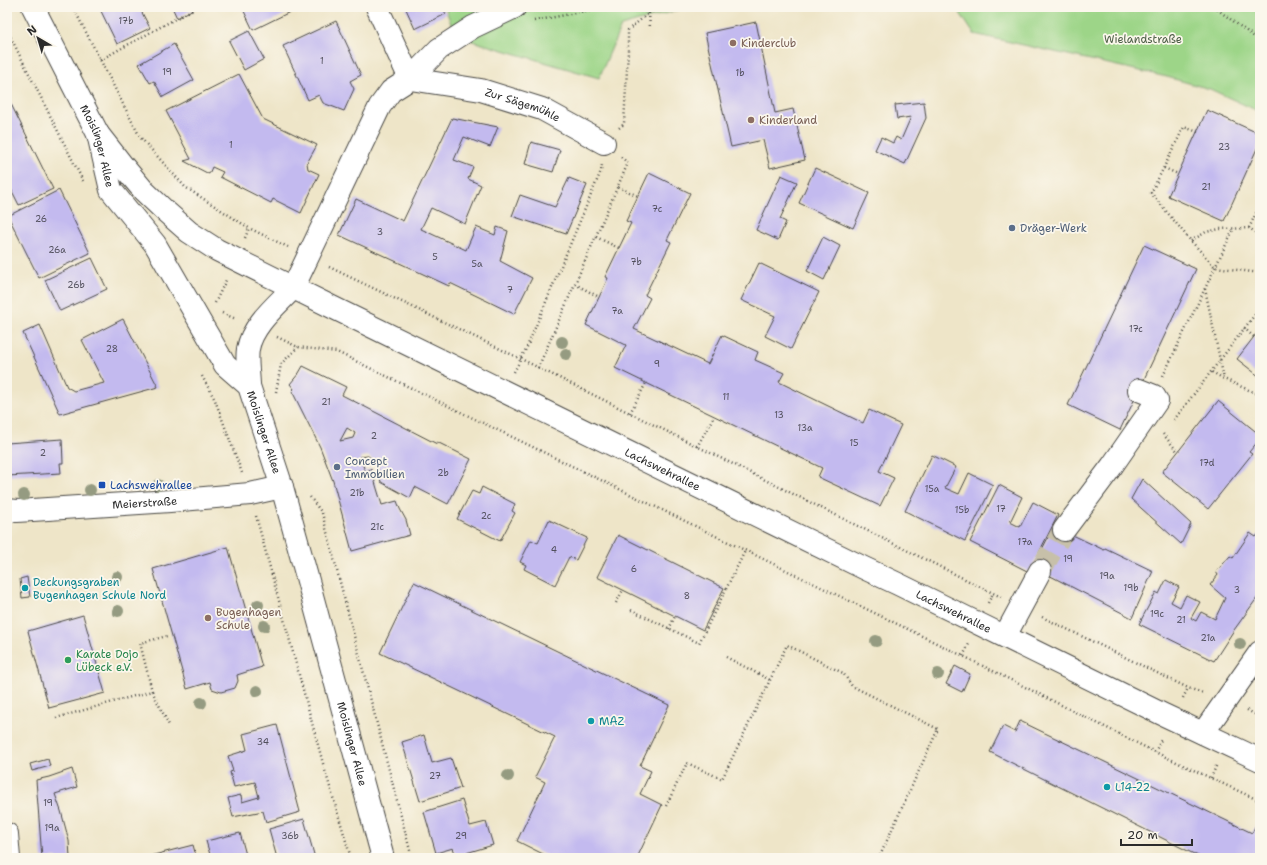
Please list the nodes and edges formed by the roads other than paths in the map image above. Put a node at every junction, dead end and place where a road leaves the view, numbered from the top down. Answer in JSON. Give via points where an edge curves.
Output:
{"nodes":[{"id":1,"x":33,"y":7,"type":"edge"},
{"id":2,"x":377,"y":7,"type":"edge"},
{"id":3,"x":515,"y":7,"type":"edge"},
{"id":4,"x":410,"y":79,"type":"junction"},
{"id":5,"x":98,"y":134,"type":"junction"},
{"id":6,"x":604,"y":143,"type":"road end"},
{"id":7,"x":293,"y":288,"type":"junction"},
{"id":8,"x":249,"y":386,"type":"junction"},
{"id":9,"x":1147,"y":393,"type":"road end"},
{"id":10,"x":282,"y":487,"type":"junction"},
{"id":11,"x":7,"y":510,"type":"edge"},
{"id":12,"x":1064,"y":530,"type":"tunnel mouth"},
{"id":13,"x":1040,"y":571,"type":"tunnel mouth"},
{"id":14,"x":1005,"y":636,"type":"junction"},
{"id":15,"x":1260,"y":652,"type":"edge"},
{"id":16,"x":1203,"y":733,"type":"junction"},
{"id":17,"x":1260,"y":760,"type":"edge"},
{"id":18,"x":7,"y":834,"type":"edge"},
{"id":19,"x":9,"y":858,"type":"edge"},
{"id":20,"x":383,"y":858,"type":"edge"}],
"edges":[{"from":1,"to":5,"type":"main road","name":"Moislinger Allee"},
{"from":2,"to":4,"type":"main road"},
{"from":3,"to":4,"type":"main road","via":[[473,27],[439,49]]},
{"from":4,"to":6,"type":"main road","name":"Zur Sägemühle","via":[[481,90],[542,109]]},
{"from":4,"to":7,"type":"main road","via":[[391,90],[380,106]]},
{"from":5,"to":7,"type":"main road","name":"Lachswehrallee","via":[[144,190],[189,232],[235,260]]},
{"from":5,"to":8,"type":"main road","name":"Moislinger Allee","via":[[111,190],[155,244],[226,365]]},
{"from":7,"to":8,"type":"main road","via":[[256,327],[248,351]]},
{"from":7,"to":14,"type":"main road","name":"Lachswehrallee"},
{"from":8,"to":10,"type":"main road","name":"Moislinger Allee"},
{"from":9,"to":12,"type":"main road","via":[[1157,401]]},
{"from":10,"to":11,"type":"main road","name":"Meierstraße","via":[[250,494],[170,501]]},
{"from":10,"to":20,"type":"main road","name":"Moislinger Allee"},
{"from":13,"to":14,"type":"main road"},
{"from":14,"to":16,"type":"main road","name":"Lachswehrallee"},
{"from":15,"to":16,"type":"main road","via":[[1234,704]]},
{"from":16,"to":17,"type":"main road","name":"Lachswehrallee"},
{"from":18,"to":19,"type":"main road"}]}
